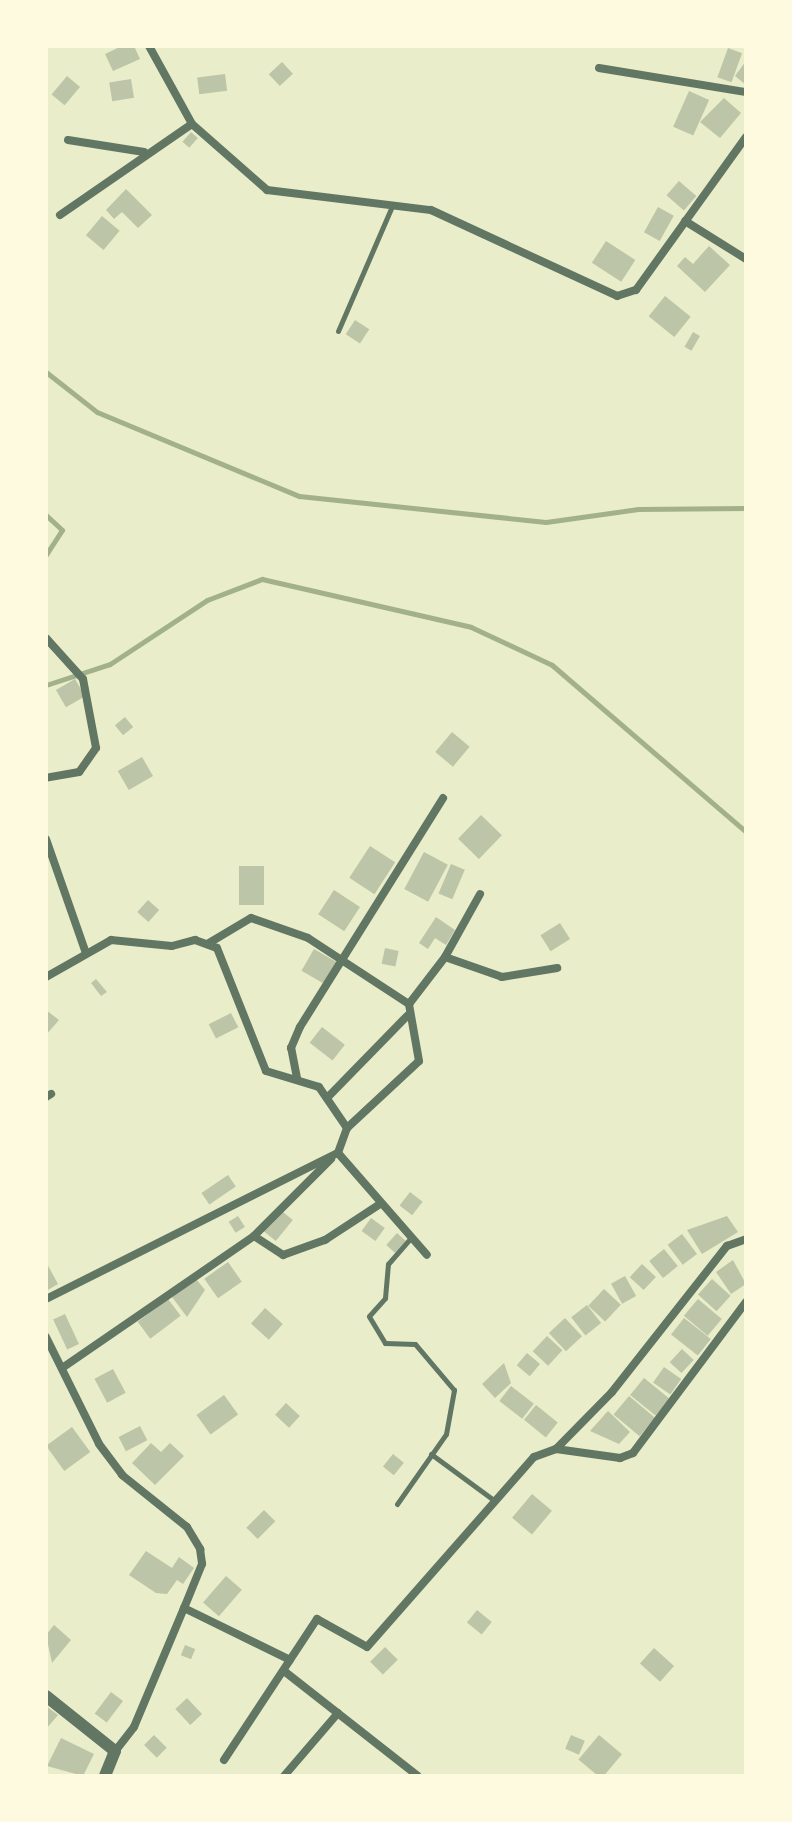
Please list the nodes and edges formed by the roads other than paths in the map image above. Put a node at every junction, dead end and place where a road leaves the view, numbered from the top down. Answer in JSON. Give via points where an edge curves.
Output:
{"nodes":[{"id":1,"x":149,"y":46,"type":"edge"},
{"id":2,"x":599,"y":68,"type":"dead end"},
{"id":3,"x":746,"y":92,"type":"edge"},
{"id":4,"x":192,"y":124,"type":"junction"},
{"id":5,"x":746,"y":137,"type":"edge"},
{"id":6,"x":68,"y":140,"type":"dead end"},
{"id":7,"x":145,"y":152,"type":"junction"},
{"id":8,"x":393,"y":204,"type":"junction"},
{"id":9,"x":60,"y":215,"type":"dead end"},
{"id":10,"x":685,"y":221,"type":"junction"},
{"id":11,"x":746,"y":259,"type":"edge"},
{"id":12,"x":338,"y":331,"type":"dead end"},
{"id":13,"x":46,"y":638,"type":"edge"},
{"id":14,"x":46,"y":778,"type":"edge"},
{"id":15,"x":443,"y":798,"type":"dead end"},
{"id":16,"x":46,"y":839,"type":"edge"},
{"id":17,"x":480,"y":894,"type":"dead end"},
{"id":18,"x":209,"y":943,"type":"junction"},
{"id":19,"x":86,"y":953,"type":"junction"},
{"id":20,"x":343,"y":957,"type":"junction"},
{"id":21,"x":445,"y":957,"type":"junction"},
{"id":22,"x":557,"y":968,"type":"dead end"},
{"id":23,"x":46,"y":977,"type":"edge"},
{"id":24,"x":409,"y":1004,"type":"junction"},
{"id":25,"x":407,"y":1016,"type":"junction"},
{"id":26,"x":297,"y":1078,"type":"junction"},
{"id":27,"x":327,"y":1098,"type":"junction"},
{"id":28,"x":347,"y":1128,"type":"junction"},
{"id":29,"x":338,"y":1153,"type":"junction"},
{"id":30,"x":380,"y":1204,"type":"junction"},
{"id":31,"x":254,"y":1236,"type":"junction"},
{"id":32,"x":411,"y":1238,"type":"junction"},
{"id":33,"x":746,"y":1239,"type":"edge"},
{"id":34,"x":427,"y":1255,"type":"dead end"},
{"id":35,"x":46,"y":1299,"type":"edge"},
{"id":36,"x":746,"y":1302,"type":"edge"},
{"id":37,"x":46,"y":1337,"type":"edge"},
{"id":38,"x":65,"y":1366,"type":"junction"},
{"id":39,"x":556,"y":1449,"type":"junction"},
{"id":40,"x":431,"y":1454,"type":"junction"},
{"id":41,"x":496,"y":1502,"type":"junction"},
{"id":42,"x":397,"y":1504,"type":"dead end"},
{"id":43,"x":184,"y":1608,"type":"junction"},
{"id":44,"x":290,"y":1660,"type":"junction"},
{"id":45,"x":284,"y":1671,"type":"junction"},
{"id":46,"x":46,"y":1696,"type":"edge"},
{"id":47,"x":338,"y":1713,"type":"junction"},
{"id":48,"x":115,"y":1751,"type":"junction"},
{"id":49,"x":224,"y":1760,"type":"dead end"},
{"id":50,"x":105,"y":1776,"type":"edge"},
{"id":51,"x":284,"y":1776,"type":"edge"},
{"id":52,"x":418,"y":1776,"type":"edge"}],
"edges":[{"from":1,"to":4,"type":"street"},
{"from":2,"to":3,"type":"street"},
{"from":4,"to":7,"type":"street"},
{"from":4,"to":8,"type":"street","via":[[267,190]]},
{"from":5,"to":10,"type":"street"},
{"from":6,"to":7,"type":"street"},
{"from":7,"to":9,"type":"street"},
{"from":8,"to":10,"type":"street","via":[[431,210],[627,297]]},
{"from":8,"to":12,"type":"lane"},
{"from":10,"to":11,"type":"street"},
{"from":13,"to":14,"type":"street","via":[[83,679],[96,748],[79,772]]},
{"from":15,"to":20,"type":"street"},
{"from":16,"to":19,"type":"street"},
{"from":17,"to":21,"type":"street"},
{"from":18,"to":19,"type":"street","via":[[111,940]]},
{"from":18,"to":20,"type":"street","via":[[251,918]]},
{"from":18,"to":26,"type":"street","via":[[225,963],[266,1071]]},
{"from":19,"to":23,"type":"street"},
{"from":20,"to":24,"type":"street"},
{"from":20,"to":26,"type":"street","via":[[291,1048]]},
{"from":21,"to":22,"type":"street","via":[[502,977]]},
{"from":21,"to":24,"type":"street"},
{"from":24,"to":25,"type":"street"},
{"from":25,"to":27,"type":"street"},
{"from":25,"to":28,"type":"street","via":[[419,1061]]},
{"from":26,"to":27,"type":"street","via":[[309,1078]]},
{"from":27,"to":28,"type":"street"},
{"from":28,"to":29,"type":"street"},
{"from":29,"to":30,"type":"street"},
{"from":29,"to":31,"type":"street"},
{"from":29,"to":35,"type":"street"},
{"from":30,"to":31,"type":"street","via":[[325,1240],[283,1255]]},
{"from":30,"to":32,"type":"street"},
{"from":31,"to":38,"type":"street"},
{"from":32,"to":34,"type":"street"},
{"from":32,"to":40,"type":"lane","via":[[388,1264],[385,1298],[369,1316],[385,1343],[415,1344],[454,1390],[446,1434]]},
{"from":33,"to":39,"type":"street","via":[[727,1246],[612,1392]]},
{"from":36,"to":39,"type":"street","via":[[633,1453]]},
{"from":37,"to":38,"type":"street"},
{"from":38,"to":43,"type":"street","via":[[99,1444],[122,1475],[187,1527],[200,1549],[202,1564]]},
{"from":39,"to":41,"type":"street","via":[[534,1457]]},
{"from":40,"to":41,"type":"lane"},
{"from":40,"to":42,"type":"lane"},
{"from":41,"to":44,"type":"street","via":[[367,1647],[317,1619]]},
{"from":43,"to":44,"type":"street"},
{"from":43,"to":48,"type":"street","via":[[134,1727]]},
{"from":44,"to":45,"type":"street"},
{"from":45,"to":47,"type":"street"},
{"from":45,"to":49,"type":"street"},
{"from":46,"to":48,"type":"street"},
{"from":47,"to":51,"type":"street"},
{"from":47,"to":52,"type":"street"},
{"from":48,"to":50,"type":"street"}]}
